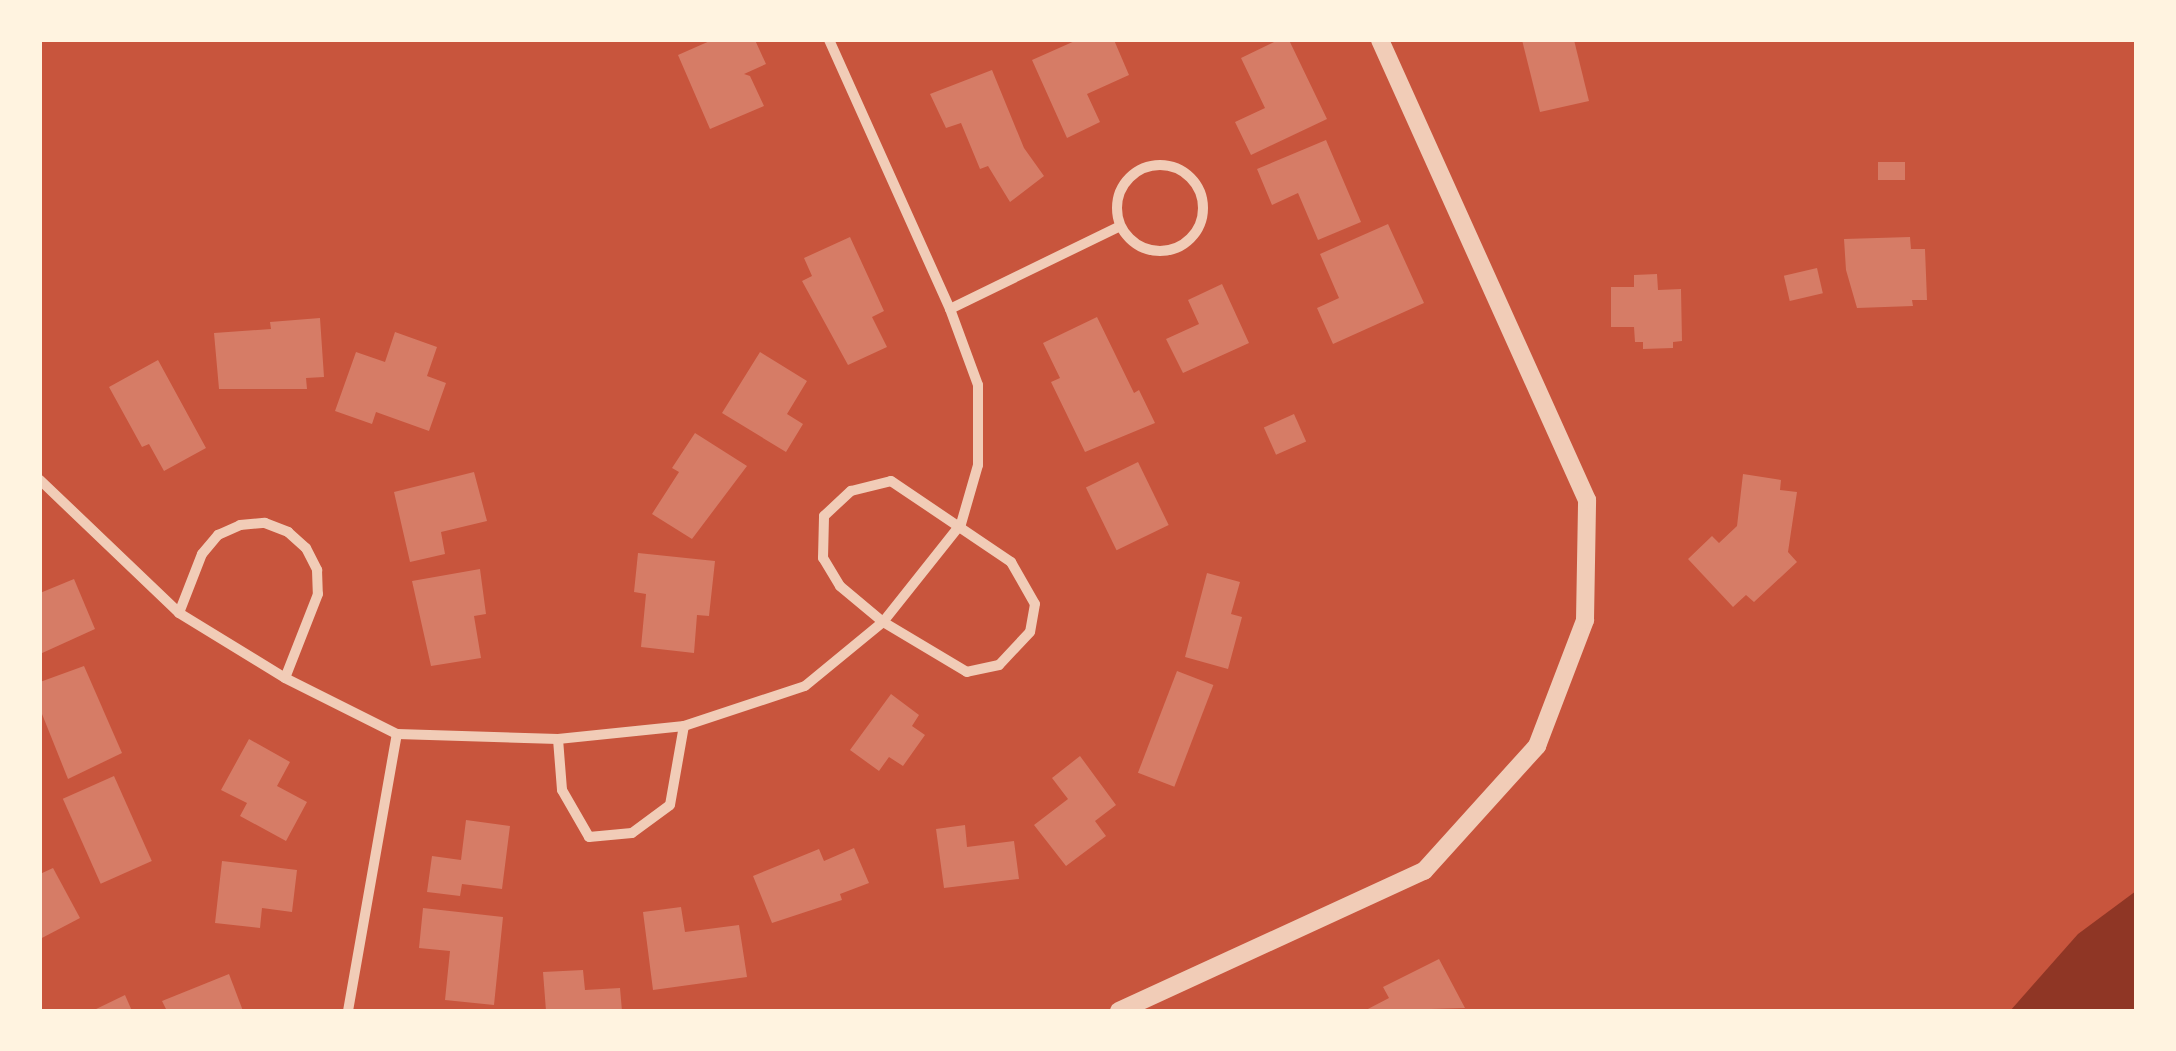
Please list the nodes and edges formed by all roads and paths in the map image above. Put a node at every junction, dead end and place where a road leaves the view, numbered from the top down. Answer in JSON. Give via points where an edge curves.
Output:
{"nodes":[{"id":1,"x":829,"y":40,"type":"edge"},
{"id":2,"x":1380,"y":40,"type":"edge"},
{"id":3,"x":1120,"y":226,"type":"junction"},
{"id":4,"x":950,"y":310,"type":"junction"},
{"id":5,"x":40,"y":480,"type":"edge"},
{"id":6,"x":962,"y":524,"type":"junction"},
{"id":7,"x":179,"y":614,"type":"junction"},
{"id":8,"x":883,"y":622,"type":"junction"},
{"id":9,"x":285,"y":678,"type":"junction"},
{"id":10,"x":684,"y":726,"type":"junction"},
{"id":11,"x":398,"y":734,"type":"junction"},
{"id":12,"x":558,"y":740,"type":"junction"},
{"id":13,"x":348,"y":1011,"type":"edge"},
{"id":14,"x":1119,"y":1011,"type":"edge"}],
"edges":[{"from":1,"to":4,"type":"street"},
{"from":2,"to":14,"type":"street","via":[[1586,500],[1585,620],[1536,746],[1424,871]]},
{"from":3,"to":3,"type":"street","via":[[1145,248],[1178,247],[1200,223],[1198,190],[1174,167],[1142,168],[1119,193]]},
{"from":3,"to":4,"type":"street"},
{"from":4,"to":6,"type":"street","via":[[978,385],[978,465]]},
{"from":5,"to":7,"type":"street"},
{"from":6,"to":8,"type":"street"},
{"from":6,"to":8,"type":"street","via":[[891,481],[851,491],[824,516],[824,558],[840,586]]},
{"from":6,"to":8,"type":"street","via":[[1012,562],[1034,604],[1030,632],[1000,665],[967,672]]},
{"from":7,"to":9,"type":"street"},
{"from":7,"to":9,"type":"street","via":[[202,554],[218,536],[265,523],[288,532],[306,548],[318,594]]},
{"from":8,"to":10,"type":"street","via":[[805,686]]},
{"from":9,"to":11,"type":"street"},
{"from":10,"to":12,"type":"street"},
{"from":10,"to":12,"type":"street","via":[[670,804],[632,832],[589,837],[562,790]]},
{"from":11,"to":12,"type":"street"},
{"from":11,"to":13,"type":"street"}]}
